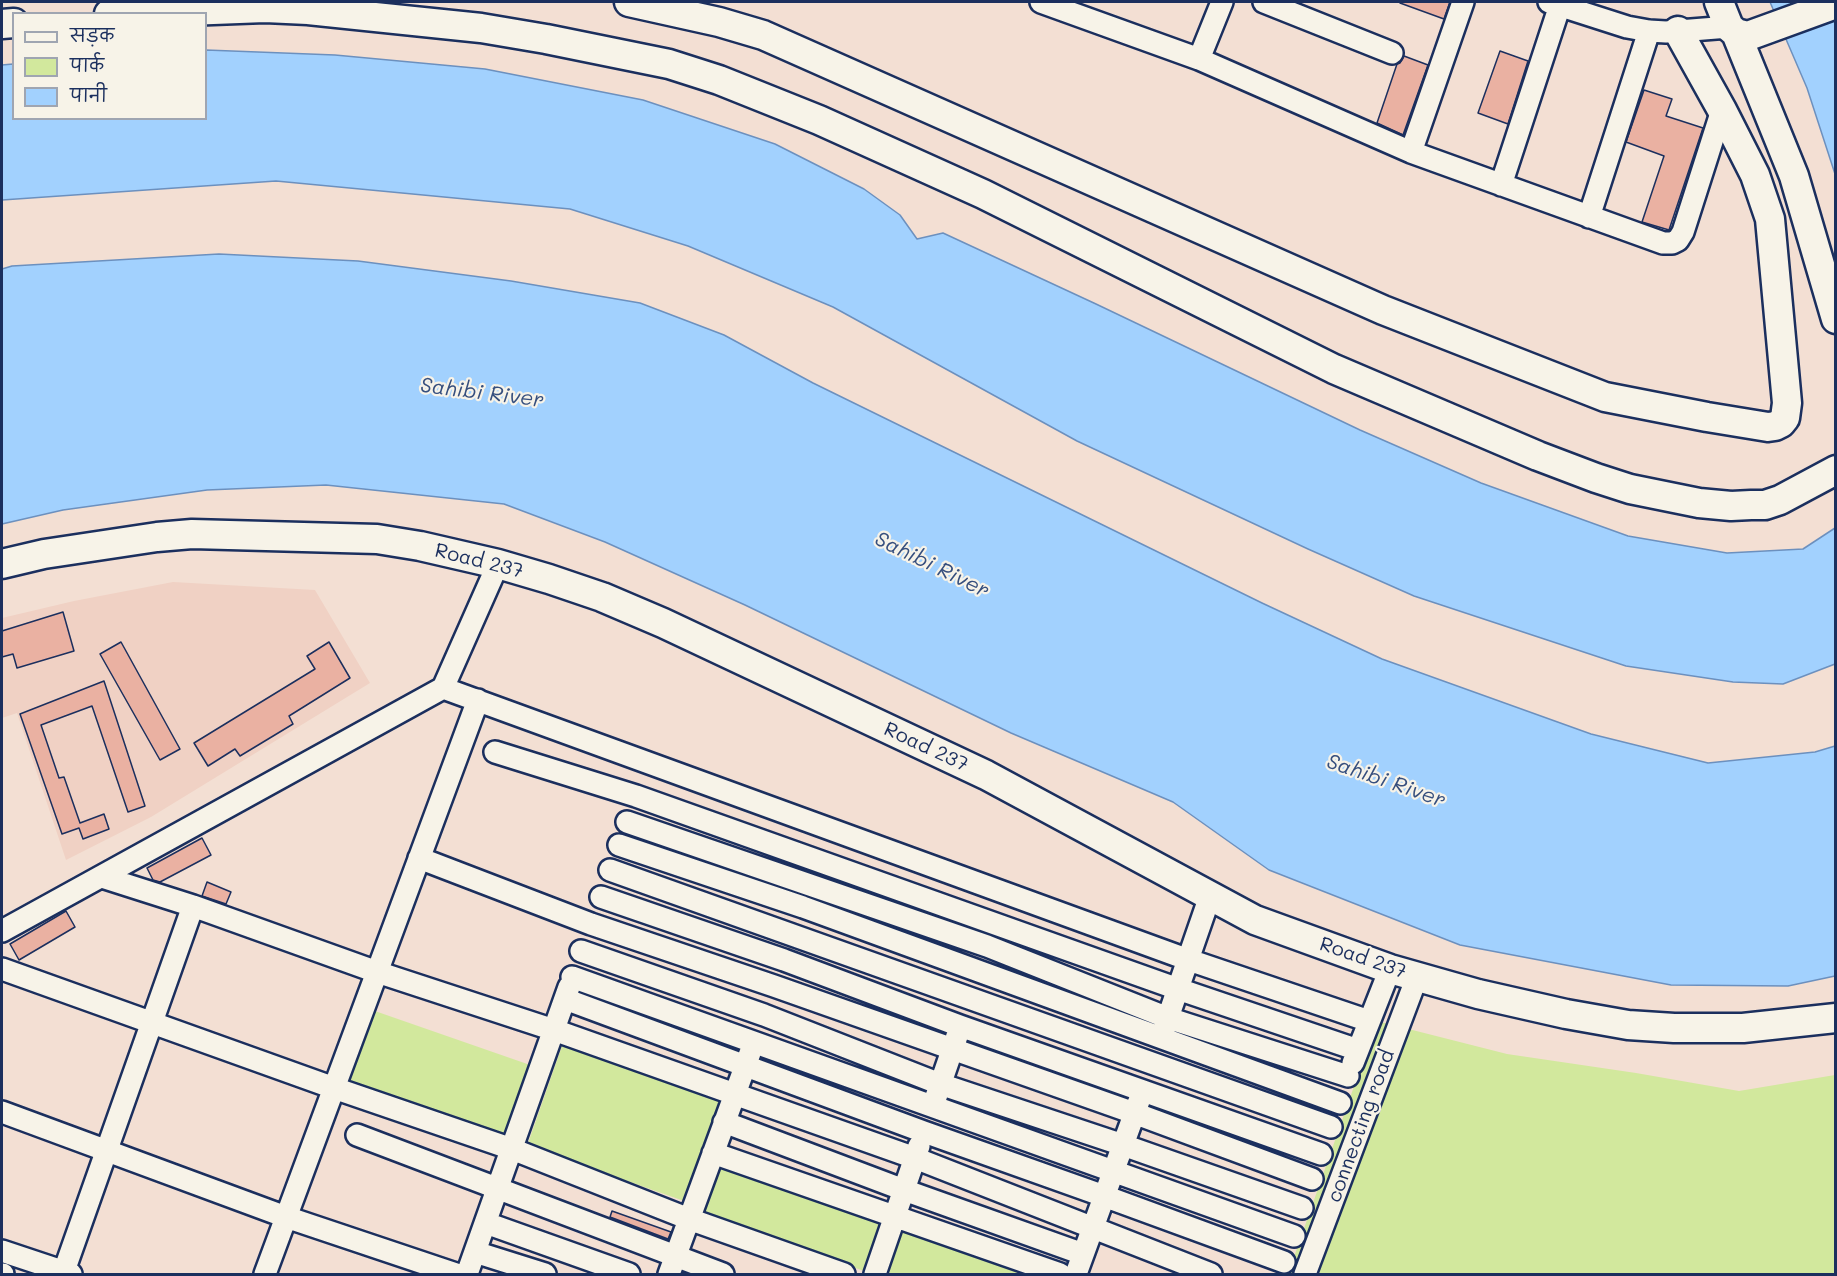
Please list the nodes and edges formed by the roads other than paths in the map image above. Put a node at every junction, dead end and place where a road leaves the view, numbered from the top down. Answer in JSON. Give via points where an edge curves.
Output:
{"nodes":[{"id":1,"x":629,"y":2,"type":"edge"},
{"id":2,"x":1041,"y":2,"type":"edge"},
{"id":3,"x":1222,"y":2,"type":"edge"},
{"id":4,"x":1264,"y":2,"type":"edge"},
{"id":5,"x":1463,"y":2,"type":"edge"},
{"id":6,"x":1554,"y":3,"type":"edge"},
{"id":7,"x":1836,"y":4,"type":"edge"},
{"id":8,"x":161,"y":12,"type":"edge"},
{"id":9,"x":1735,"y":24,"type":"edge"},
{"id":10,"x":1649,"y":31,"type":"junction"},
{"id":11,"x":1678,"y":31,"type":"junction"},
{"id":12,"x":1392,"y":53,"type":"dead end"},
{"id":13,"x":1199,"y":59,"type":"junction"},
{"id":14,"x":1722,"y":110,"type":"junction"},
{"id":15,"x":1411,"y":152,"type":"junction"},
{"id":16,"x":1501,"y":184,"type":"junction"},
{"id":17,"x":1588,"y":217,"type":"junction"},
{"id":18,"x":1836,"y":319,"type":"edge"},
{"id":19,"x":1836,"y":470,"type":"edge"},
{"id":20,"x":2,"y":564,"type":"edge"},
{"id":21,"x":498,"y":564,"type":"junction"},
{"id":22,"x":443,"y":688,"type":"junction"},
{"id":23,"x":478,"y":700,"type":"junction"},
{"id":24,"x":495,"y":752,"type":"dead end"},
{"id":25,"x":648,"y":762,"type":"junction"},
{"id":26,"x":636,"y":796,"type":"junction"},
{"id":27,"x":627,"y":822,"type":"junction"},
{"id":28,"x":831,"y":830,"type":"junction"},
{"id":29,"x":619,"y":845,"type":"junction"},
{"id":30,"x":419,"y":858,"type":"junction"},
{"id":31,"x":820,"y":860,"type":"junction"},
{"id":32,"x":610,"y":870,"type":"junction"},
{"id":33,"x":102,"y":877,"type":"junction"},
{"id":34,"x":811,"y":885,"type":"junction"},
{"id":35,"x":1005,"y":893,"type":"junction"},
{"id":36,"x":1210,"y":896,"type":"junction"},
{"id":37,"x":601,"y":897,"type":"junction"},
{"id":38,"x":193,"y":906,"type":"junction"},
{"id":39,"x":803,"y":907,"type":"junction"},
{"id":40,"x":995,"y":923,"type":"junction"},
{"id":41,"x":591,"y":924,"type":"junction"},
{"id":42,"x":2,"y":931,"type":"edge"},
{"id":43,"x":793,"y":934,"type":"junction"},
{"id":44,"x":987,"y":946,"type":"junction"},
{"id":45,"x":581,"y":951,"type":"junction"},
{"id":46,"x":784,"y":960,"type":"junction"},
{"id":47,"x":1189,"y":960,"type":"junction"},
{"id":48,"x":978,"y":971,"type":"junction"},
{"id":49,"x":377,"y":972,"type":"junction"},
{"id":50,"x":1403,"y":973,"type":"junction"},
{"id":51,"x":3,"y":975,"type":"edge"},
{"id":52,"x":572,"y":977,"type":"junction"},
{"id":53,"x":774,"y":986,"type":"junction"},
{"id":54,"x":1178,"y":989,"type":"junction"},
{"id":55,"x":970,"y":998,"type":"junction"},
{"id":56,"x":565,"y":999,"type":"junction"},
{"id":57,"x":764,"y":1015,"type":"junction"},
{"id":58,"x":1168,"y":1018,"type":"junction"},
{"id":59,"x":1836,"y":1018,"type":"edge"},
{"id":60,"x":1369,"y":1021,"type":"junction"},
{"id":61,"x":151,"y":1022,"type":"junction"},
{"id":62,"x":960,"y":1026,"type":"junction"},
{"id":63,"x":554,"y":1030,"type":"junction"},
{"id":64,"x":1161,"y":1038,"type":"junction"},
{"id":65,"x":754,"y":1042,"type":"junction"},
{"id":66,"x":952,"y":1049,"type":"junction"},
{"id":67,"x":1358,"y":1050,"type":"junction"},
{"id":68,"x":1152,"y":1063,"type":"junction"},
{"id":69,"x":745,"y":1066,"type":"junction"},
{"id":70,"x":1348,"y":1076,"type":"junction"},
{"id":71,"x":940,"y":1084,"type":"junction"},
{"id":72,"x":334,"y":1088,"type":"junction"},
{"id":73,"x":1143,"y":1089,"type":"junction"},
{"id":74,"x":734,"y":1096,"type":"junction"},
{"id":75,"x":1340,"y":1103,"type":"junction"},
{"id":76,"x":932,"y":1107,"type":"junction"},
{"id":77,"x":2,"y":1113,"type":"edge"},
{"id":78,"x":1134,"y":1113,"type":"junction"},
{"id":79,"x":724,"y":1122,"type":"junction"},
{"id":80,"x":1331,"y":1127,"type":"junction"},
{"id":81,"x":924,"y":1132,"type":"junction"},
{"id":82,"x":357,"y":1135,"type":"dead end"},
{"id":83,"x":1123,"y":1145,"type":"junction"},
{"id":84,"x":512,"y":1149,"type":"junction"},
{"id":85,"x":106,"y":1151,"type":"junction"},
{"id":86,"x":713,"y":1154,"type":"junction"},
{"id":87,"x":1321,"y":1154,"type":"junction"},
{"id":88,"x":915,"y":1158,"type":"junction"},
{"id":89,"x":1113,"y":1172,"type":"junction"},
{"id":90,"x":1312,"y":1179,"type":"junction"},
{"id":91,"x":499,"y":1188,"type":"junction"},
{"id":92,"x":904,"y":1190,"type":"junction"},
{"id":93,"x":1104,"y":1196,"type":"junction"},
{"id":94,"x":1302,"y":1208,"type":"junction"},
{"id":95,"x":286,"y":1216,"type":"junction"},
{"id":96,"x":895,"y":1217,"type":"junction"},
{"id":97,"x":689,"y":1219,"type":"junction"},
{"id":98,"x":486,"y":1223,"type":"junction"},
{"id":99,"x":1093,"y":1227,"type":"junction"},
{"id":100,"x":1294,"y":1236,"type":"junction"},
{"id":101,"x":2,"y":1251,"type":"edge"},
{"id":102,"x":475,"y":1252,"type":"junction"},
{"id":103,"x":1083,"y":1254,"type":"junction"},
{"id":104,"x":672,"y":1266,"type":"edge"},
{"id":105,"x":1282,"y":1268,"type":"edge"},
{"id":106,"x":66,"y":1274,"type":"edge"},
{"id":107,"x":265,"y":1275,"type":"edge"},
{"id":108,"x":456,"y":1275,"type":"edge"},
{"id":109,"x":467,"y":1275,"type":"edge"},
{"id":110,"x":545,"y":1275,"type":"edge"},
{"id":111,"x":629,"y":1275,"type":"edge"},
{"id":112,"x":723,"y":1275,"type":"edge"},
{"id":113,"x":844,"y":1275,"type":"edge"},
{"id":114,"x":875,"y":1275,"type":"edge"},
{"id":115,"x":1060,"y":1275,"type":"edge"},
{"id":116,"x":1076,"y":1275,"type":"edge"},
{"id":117,"x":1211,"y":1275,"type":"edge"},
{"id":118,"x":1305,"y":1275,"type":"edge"}],
"edges":[{"from":1,"to":14,"type":"street","via":[[763,35],[1383,310],[1605,397],[1775,426],[1785,418],[1787,403],[1770,219],[1755,175]]},
{"from":2,"to":13,"type":"street"},
{"from":3,"to":13,"type":"street"},
{"from":4,"to":12,"type":"street"},
{"from":5,"to":15,"type":"street"},
{"from":6,"to":10,"type":"street"},
{"from":6,"to":16,"type":"street"},
{"from":7,"to":9,"type":"street"},
{"from":8,"to":19,"type":"street","via":[[308,10],[481,28],[669,64],[819,120],[983,194],[1334,369],[1596,478],[1699,503],[1741,506],[1780,500]]},
{"from":9,"to":11,"type":"street"},
{"from":9,"to":18,"type":"street","via":[[1794,176]]},
{"from":10,"to":11,"type":"street"},
{"from":10,"to":17,"type":"street"},
{"from":11,"to":14,"type":"street"},
{"from":13,"to":15,"type":"street"},
{"from":14,"to":17,"type":"street","via":[[1678,240],[1663,243]]},
{"from":15,"to":16,"type":"street"},
{"from":16,"to":17,"type":"street"},
{"from":20,"to":21,"type":"street","name":"Road 237","via":[[44,554],[192,534],[377,539]]},
{"from":21,"to":22,"type":"street"},
{"from":21,"to":36,"type":"street","name":"Road 237","via":[[602,597],[702,641],[986,775]]},
{"from":22,"to":23,"type":"street"},
{"from":22,"to":33,"type":"street"},
{"from":23,"to":25,"type":"street"},
{"from":23,"to":30,"type":"street"},
{"from":24,"to":26,"type":"street"},
{"from":25,"to":26,"type":"street"},
{"from":25,"to":28,"type":"street"},
{"from":26,"to":27,"type":"street"},
{"from":26,"to":31,"type":"street"},
{"from":27,"to":29,"type":"street"},
{"from":27,"to":34,"type":"street"},
{"from":28,"to":31,"type":"street"},
{"from":28,"to":35,"type":"street"},
{"from":29,"to":32,"type":"street"},
{"from":29,"to":39,"type":"street"},
{"from":30,"to":41,"type":"street"},
{"from":30,"to":49,"type":"street"},
{"from":31,"to":34,"type":"street"},
{"from":31,"to":40,"type":"street"},
{"from":32,"to":37,"type":"street"},
{"from":32,"to":43,"type":"street"},
{"from":33,"to":38,"type":"street"},
{"from":33,"to":42,"type":"street"},
{"from":34,"to":39,"type":"street"},
{"from":34,"to":44,"type":"street"},
{"from":35,"to":40,"type":"street"},
{"from":35,"to":47,"type":"street"},
{"from":36,"to":47,"type":"street"},
{"from":36,"to":50,"type":"street","name":"Road 237","via":[[1255,920]]},
{"from":37,"to":41,"type":"street"},
{"from":37,"to":46,"type":"street"},
{"from":38,"to":49,"type":"street"},
{"from":38,"to":61,"type":"street"},
{"from":39,"to":43,"type":"street"},
{"from":39,"to":48,"type":"street"},
{"from":40,"to":44,"type":"street"},
{"from":40,"to":54,"type":"street"},
{"from":41,"to":45,"type":"street"},
{"from":41,"to":53,"type":"street"},
{"from":43,"to":46,"type":"street"},
{"from":43,"to":55,"type":"street"},
{"from":44,"to":48,"type":"street"},
{"from":44,"to":58,"type":"street"},
{"from":45,"to":52,"type":"street"},
{"from":45,"to":57,"type":"street"},
{"from":46,"to":53,"type":"street"},
{"from":46,"to":62,"type":"street"},
{"from":47,"to":54,"type":"street"},
{"from":47,"to":60,"type":"street"},
{"from":48,"to":55,"type":"street"},
{"from":48,"to":64,"type":"street"},
{"from":49,"to":63,"type":"street"},
{"from":49,"to":72,"type":"street"},
{"from":50,"to":59,"type":"street","name":"Road 237","via":[[1522,1004],[1628,1025],[1743,1028]]},
{"from":50,"to":60,"type":"street"},
{"from":50,"to":118,"type":"street","name":"connecting road"},
{"from":51,"to":61,"type":"street"},
{"from":52,"to":56,"type":"street"},
{"from":52,"to":65,"type":"street"},
{"from":53,"to":57,"type":"street"},
{"from":53,"to":66,"type":"street"},
{"from":54,"to":58,"type":"street"},
{"from":54,"to":67,"type":"street"},
{"from":55,"to":62,"type":"street"},
{"from":55,"to":68,"type":"street"},
{"from":56,"to":63,"type":"street"},
{"from":56,"to":69,"type":"street"},
{"from":57,"to":65,"type":"street"},
{"from":57,"to":71,"type":"street"},
{"from":58,"to":64,"type":"street"},
{"from":58,"to":70,"type":"street"},
{"from":60,"to":67,"type":"street"},
{"from":61,"to":72,"type":"street"},
{"from":61,"to":85,"type":"street"},
{"from":62,"to":66,"type":"street"},
{"from":62,"to":73,"type":"street"},
{"from":63,"to":74,"type":"street"},
{"from":63,"to":84,"type":"street"},
{"from":64,"to":68,"type":"street"},
{"from":64,"to":75,"type":"street"},
{"from":65,"to":69,"type":"street"},
{"from":65,"to":76,"type":"street"},
{"from":66,"to":71,"type":"street"},
{"from":66,"to":78,"type":"street"},
{"from":67,"to":70,"type":"street"},
{"from":68,"to":73,"type":"street"},
{"from":68,"to":80,"type":"street"},
{"from":69,"to":74,"type":"street"},
{"from":69,"to":81,"type":"street"},
{"from":70,"to":75,"type":"street"},
{"from":71,"to":76,"type":"street"},
{"from":71,"to":83,"type":"street"},
{"from":72,"to":84,"type":"street"},
{"from":72,"to":95,"type":"street"},
{"from":73,"to":78,"type":"street"},
{"from":73,"to":87,"type":"street"},
{"from":74,"to":79,"type":"street"},
{"from":74,"to":88,"type":"street"},
{"from":75,"to":80,"type":"street"},
{"from":76,"to":81,"type":"street"},
{"from":76,"to":89,"type":"street"},
{"from":77,"to":85,"type":"street"},
{"from":78,"to":83,"type":"street"},
{"from":78,"to":90,"type":"street"},
{"from":79,"to":86,"type":"street"},
{"from":79,"to":92,"type":"street"},
{"from":80,"to":87,"type":"street"},
{"from":81,"to":88,"type":"street"},
{"from":81,"to":93,"type":"street"},
{"from":82,"to":91,"type":"street"},
{"from":83,"to":89,"type":"street"},
{"from":83,"to":94,"type":"street"},
{"from":84,"to":91,"type":"street"},
{"from":84,"to":97,"type":"street"},
{"from":85,"to":95,"type":"street"},
{"from":85,"to":106,"type":"street"},
{"from":86,"to":96,"type":"street"},
{"from":86,"to":97,"type":"street"},
{"from":87,"to":90,"type":"street"},
{"from":88,"to":92,"type":"street"},
{"from":88,"to":99,"type":"street"},
{"from":89,"to":93,"type":"street"},
{"from":89,"to":100,"type":"street"},
{"from":90,"to":94,"type":"street"},
{"from":91,"to":98,"type":"street"},
{"from":91,"to":104,"type":"street"},
{"from":92,"to":96,"type":"street"},
{"from":92,"to":103,"type":"street"},
{"from":93,"to":99,"type":"street"},
{"from":93,"to":105,"type":"street"},
{"from":94,"to":100,"type":"street"},
{"from":95,"to":107,"type":"street"},
{"from":95,"to":108,"type":"street"},
{"from":96,"to":114,"type":"street"},
{"from":96,"to":115,"type":"street"},
{"from":97,"to":104,"type":"street"},
{"from":97,"to":113,"type":"street"},
{"from":98,"to":102,"type":"street"},
{"from":98,"to":111,"type":"street"},
{"from":99,"to":103,"type":"street"},
{"from":99,"to":117,"type":"street"},
{"from":100,"to":105,"type":"street"},
{"from":101,"to":106,"type":"street"},
{"from":102,"to":109,"type":"street"},
{"from":102,"to":110,"type":"street"},
{"from":103,"to":116,"type":"street"},
{"from":104,"to":112,"type":"street"}]}
